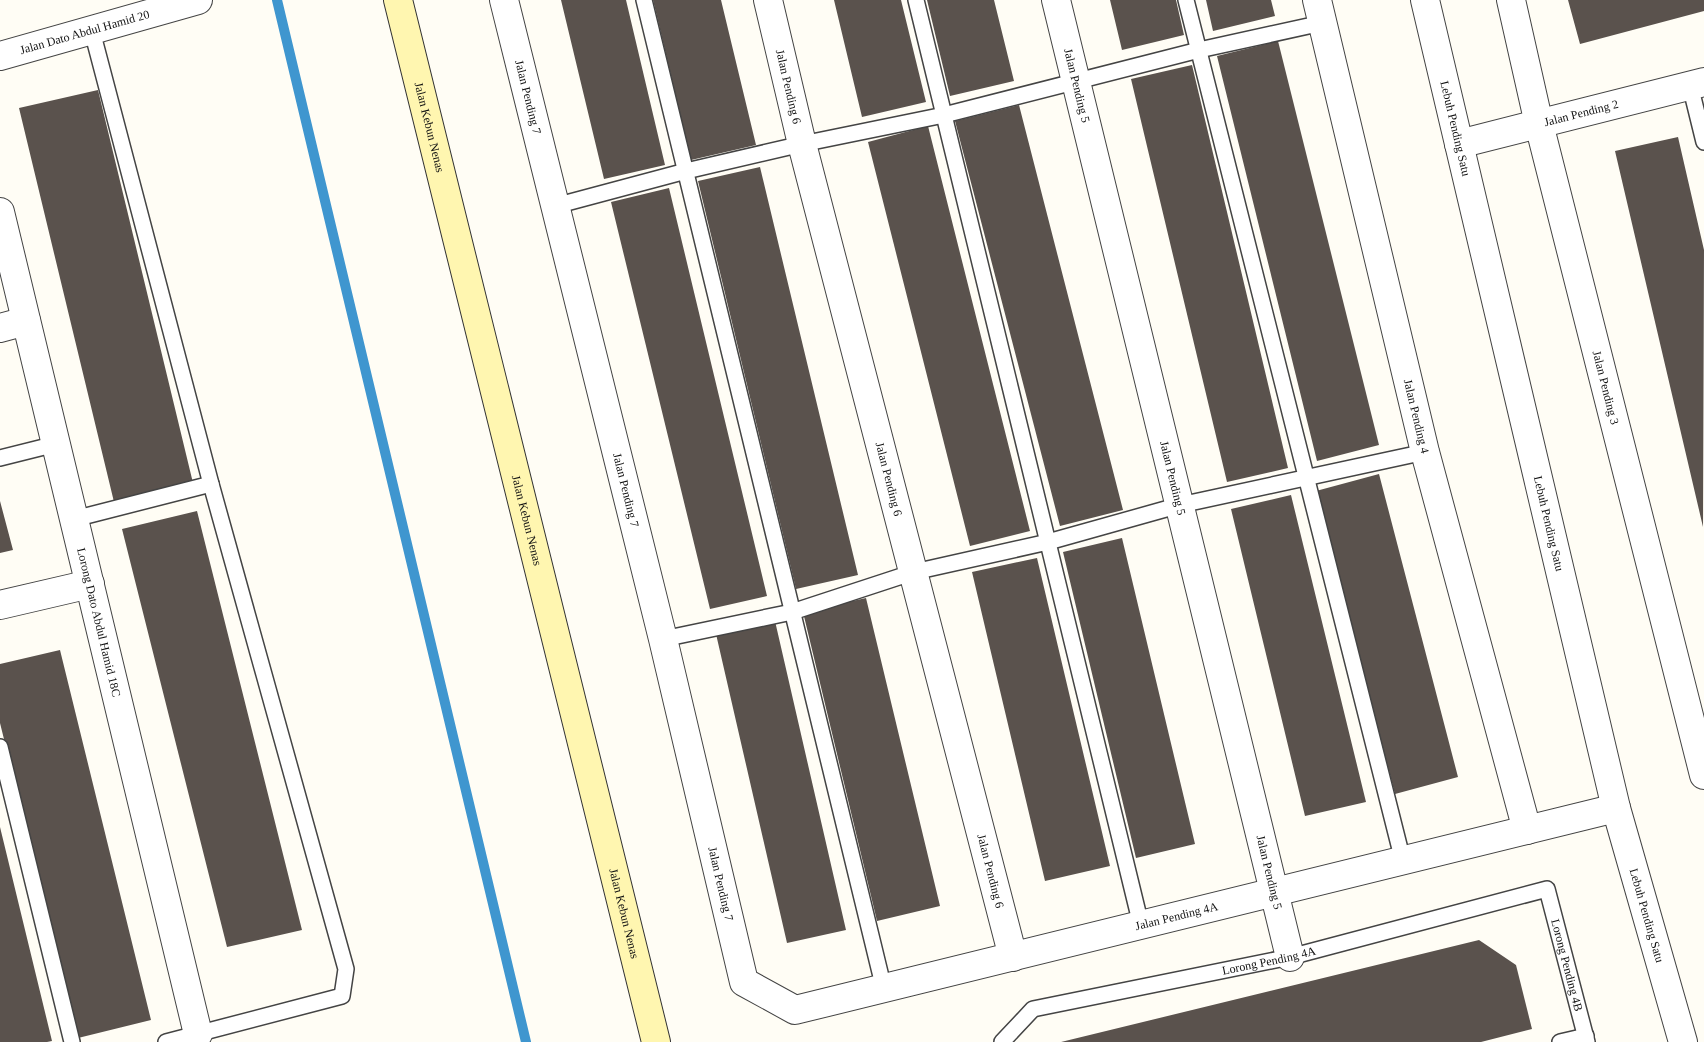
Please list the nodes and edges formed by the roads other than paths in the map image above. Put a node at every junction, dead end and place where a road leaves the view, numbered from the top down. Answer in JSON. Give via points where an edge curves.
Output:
{"nodes":[{"id":1,"x":198,"y":0,"type":"edge"},
{"id":2,"x":504,"y":0,"type":"edge"},
{"id":3,"x":644,"y":0,"type":"edge"},
{"id":4,"x":768,"y":0,"type":"edge"},
{"id":5,"x":916,"y":0,"type":"edge"},
{"id":6,"x":1056,"y":0,"type":"edge"},
{"id":7,"x":1186,"y":0,"type":"edge"},
{"id":8,"x":1425,"y":0,"type":"edge"},
{"id":9,"x":1511,"y":0,"type":"edge"},
{"id":10,"x":395,"y":3,"type":"edge"},
{"id":11,"x":1319,"y":11,"type":"edge"},
{"id":12,"x":92,"y":31,"type":"junction"},
{"id":13,"x":1198,"y":50,"type":"junction"},
{"id":14,"x":0,"y":56,"type":"edge"},
{"id":15,"x":1076,"y":81,"type":"junction"},
{"id":16,"x":1697,"y":83,"type":"edge"},
{"id":17,"x":944,"y":115,"type":"junction"},
{"id":18,"x":1539,"y":124,"type":"junction"},
{"id":19,"x":1704,"y":142,"type":"edge"},
{"id":20,"x":802,"y":144,"type":"junction"},
{"id":21,"x":1459,"y":144,"type":"junction"},
{"id":22,"x":686,"y":171,"type":"junction"},
{"id":23,"x":555,"y":206,"type":"junction"},
{"id":24,"x":0,"y":212,"type":"edge"},
{"id":25,"x":26,"y":321,"type":"junction"},
{"id":26,"x":0,"y":328,"type":"edge"},
{"id":27,"x":56,"y":444,"type":"junction"},
{"id":28,"x":1425,"y":452,"type":"junction"},
{"id":29,"x":0,"y":458,"type":"edge"},
{"id":30,"x":1307,"y":478,"type":"junction"},
{"id":31,"x":210,"y":484,"type":"junction"},
{"id":32,"x":1180,"y":506,"type":"junction"},
{"id":33,"x":74,"y":519,"type":"junction"},
{"id":34,"x":1048,"y":542,"type":"junction"},
{"id":35,"x":914,"y":572,"type":"junction"},
{"id":36,"x":90,"y":584,"type":"junction"},
{"id":37,"x":0,"y":605,"type":"edge"},
{"id":38,"x":792,"y":612,"type":"junction"},
{"id":39,"x":663,"y":639,"type":"junction"},
{"id":40,"x":0,"y":748,"type":"edge"},
{"id":41,"x":1704,"y":774,"type":"edge"},
{"id":42,"x":1616,"y":808,"type":"junction"},
{"id":43,"x":1527,"y":830,"type":"junction"},
{"id":44,"x":1403,"y":861,"type":"junction"},
{"id":45,"x":1547,"y":889,"type":"joint"},
{"id":46,"x":1274,"y":893,"type":"junction"},
{"id":47,"x":1141,"y":925,"type":"junction"},
{"id":48,"x":1013,"y":957,"type":"junction"},
{"id":49,"x":1290,"y":957,"type":"junction"},
{"id":50,"x":744,"y":982,"type":"joint"},
{"id":51,"x":884,"y":989,"type":"junction"},
{"id":52,"x":198,"y":1034,"type":"junction"},
{"id":53,"x":1587,"y":1039,"type":"edge"},
{"id":54,"x":72,"y":1042,"type":"edge"},
{"id":55,"x":166,"y":1042,"type":"edge"},
{"id":56,"x":656,"y":1042,"type":"edge"},
{"id":57,"x":1002,"y":1042,"type":"edge"},
{"id":58,"x":1560,"y":1042,"type":"edge"},
{"id":59,"x":1683,"y":1042,"type":"edge"}],
"edges":[{"from":1,"to":12,"type":"street","name":"Jalan Dato Abdul Hamid 20"},
{"from":2,"to":23,"type":"street","name":"Jalan Pending 7"},
{"from":3,"to":22,"type":"lane"},
{"from":4,"to":20,"type":"street","name":"Jalan Pending 6"},
{"from":5,"to":17,"type":"lane"},
{"from":6,"to":15,"type":"street","name":"Jalan Pending 5"},
{"from":7,"to":13,"type":"lane"},
{"from":8,"to":21,"type":"street","name":"Lebuh Pending Satu"},
{"from":9,"to":18,"type":"street","name":"Jalan Pending 3"},
{"from":10,"to":56,"type":"street","name":"Jalan Kebun Nenas"},
{"from":11,"to":13,"type":"lane"},
{"from":11,"to":28,"type":"street","name":"Jalan Pending 4"},
{"from":12,"to":14,"type":"street","name":"Jalan Dato Abdul Hamid 20"},
{"from":12,"to":31,"type":"lane"},
{"from":13,"to":15,"type":"lane"},
{"from":13,"to":30,"type":"lane"},
{"from":15,"to":17,"type":"lane"},
{"from":15,"to":32,"type":"street","name":"Jalan Pending 5"},
{"from":16,"to":18,"type":"street","name":"Jalan Pending 2"},
{"from":16,"to":19,"type":"lane"},
{"from":17,"to":20,"type":"lane"},
{"from":17,"to":34,"type":"lane"},
{"from":18,"to":21,"type":"street","name":"Jalan Pending 2"},
{"from":18,"to":41,"type":"street","name":"Jalan Pending 3"},
{"from":20,"to":22,"type":"lane"},
{"from":20,"to":35,"type":"street","name":"Jalan Pending 6"},
{"from":21,"to":42,"type":"street","name":"Lebuh Pending Satu"},
{"from":22,"to":23,"type":"lane"},
{"from":22,"to":38,"type":"lane"},
{"from":23,"to":39,"type":"street","name":"Jalan Pending 7"},
{"from":24,"to":25,"type":"street","name":"Lorong Dato Abdul Hamid 18C"},
{"from":25,"to":26,"type":"street"},
{"from":25,"to":27,"type":"street","name":"Lorong Dato Abdul Hamid 18C"},
{"from":27,"to":29,"type":"lane"},
{"from":27,"to":33,"type":"street","name":"Lorong Dato Abdul Hamid 18C"},
{"from":28,"to":30,"type":"lane"},
{"from":28,"to":43,"type":"street","name":"Jalan Pending 4"},
{"from":30,"to":32,"type":"lane"},
{"from":30,"to":44,"type":"lane"},
{"from":31,"to":33,"type":"lane"},
{"from":31,"to":52,"type":"lane","via":[[346,969],[342,996]]},
{"from":32,"to":34,"type":"lane"},
{"from":32,"to":46,"type":"street","name":"Jalan Pending 5"},
{"from":33,"to":36,"type":"street","name":"Lorong Dato Abdul Hamid 18C"},
{"from":34,"to":35,"type":"lane"},
{"from":34,"to":47,"type":"lane"},
{"from":35,"to":38,"type":"lane"},
{"from":35,"to":48,"type":"street","name":"Jalan Pending 6"},
{"from":36,"to":37,"type":"street"},
{"from":36,"to":52,"type":"street","name":"Lorong Dato Abdul Hamid 18C"},
{"from":38,"to":39,"type":"lane"},
{"from":38,"to":51,"type":"lane"},
{"from":39,"to":50,"type":"street","name":"Jalan Pending 7"},
{"from":40,"to":54,"type":"lane"},
{"from":42,"to":43,"type":"street","name":"Jalan Pending 4A"},
{"from":42,"to":59,"type":"street","name":"Lebuh Pending Satu"},
{"from":43,"to":44,"type":"street","name":"Jalan Pending 4A"},
{"from":44,"to":46,"type":"street","name":"Jalan Pending 4A"},
{"from":45,"to":49,"type":"lane","name":"Lorong Pending 4A"},
{"from":45,"to":53,"type":"lane","name":"Lorong Pending 4B"},
{"from":46,"to":47,"type":"street","name":"Jalan Pending 4A"},
{"from":46,"to":49,"type":"street","name":"Jalan Pending 5"},
{"from":47,"to":48,"type":"street","name":"Jalan Pending 4A"},
{"from":48,"to":51,"type":"street","name":"Jalan Pending 4A"},
{"from":49,"to":57,"type":"lane","name":"Lorong Pending 4A","via":[[1033,1009]]},
{"from":50,"to":51,"type":"street","name":"Jalan Pending 4A","via":[[795,1010]]},
{"from":52,"to":55,"type":"lane"},
{"from":53,"to":58,"type":"lane"}]}
